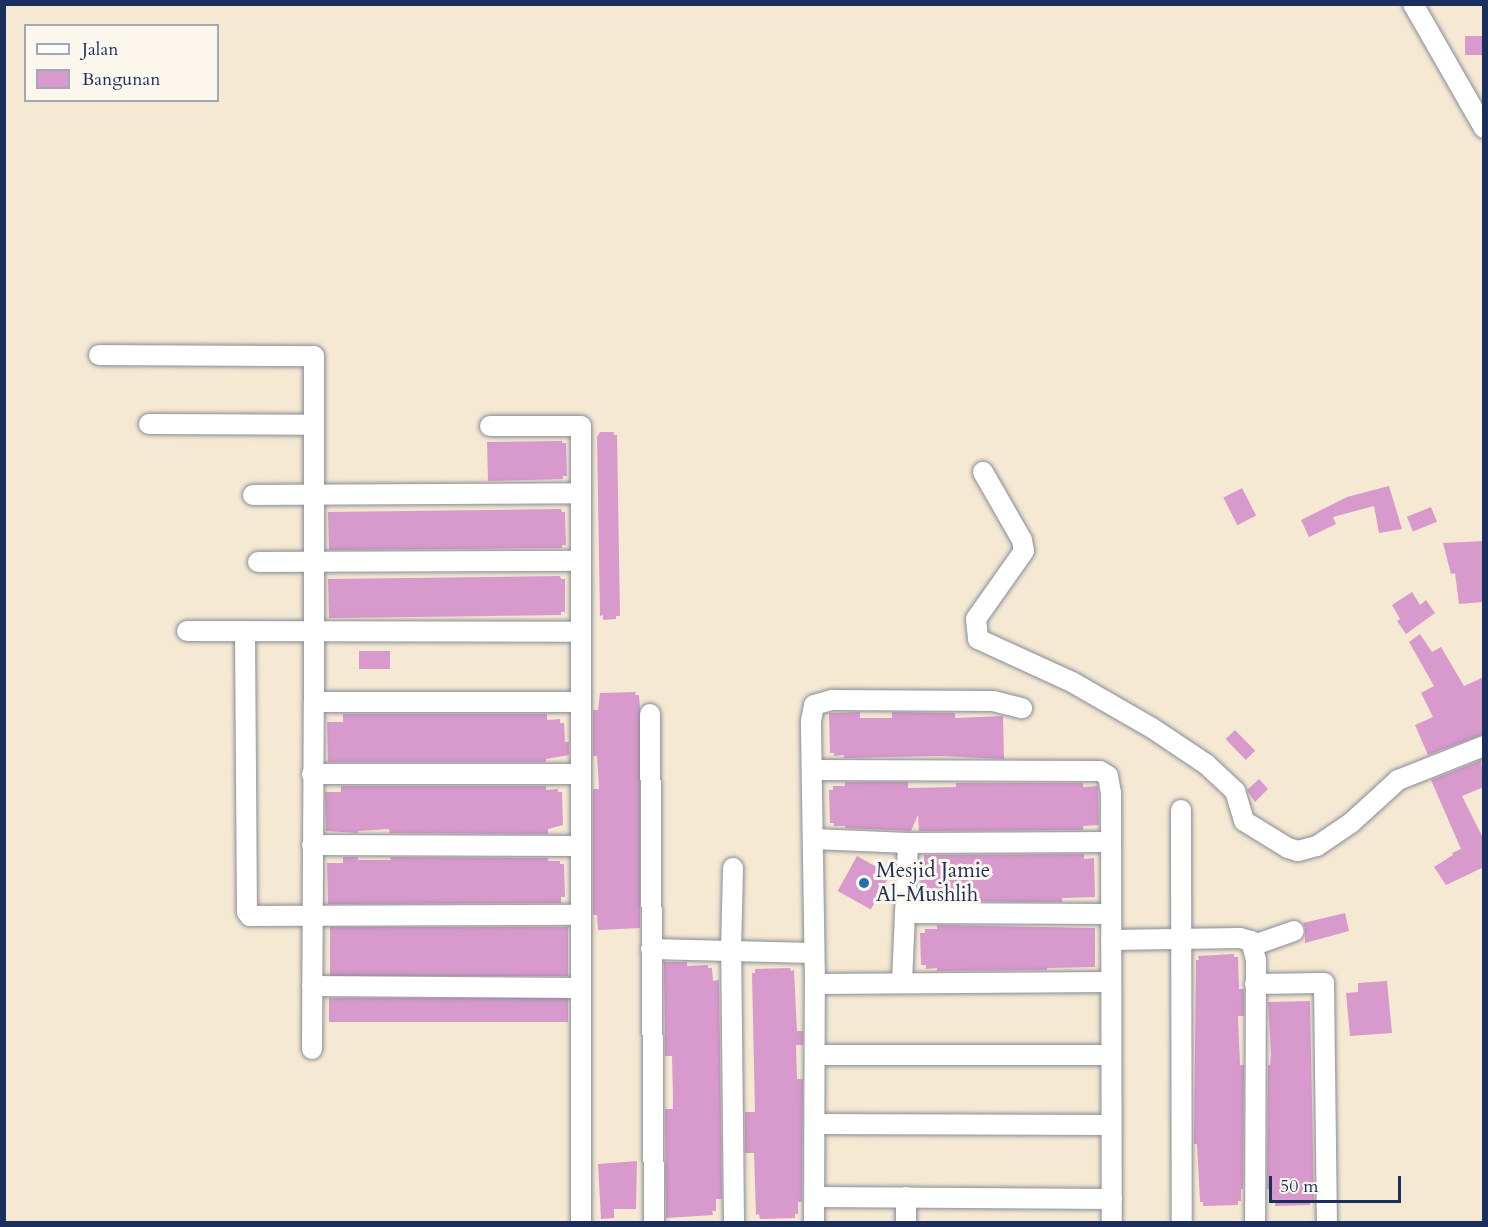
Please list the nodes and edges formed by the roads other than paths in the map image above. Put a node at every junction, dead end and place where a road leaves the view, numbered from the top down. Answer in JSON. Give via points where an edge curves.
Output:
{"nodes":[{"id":1,"x":1413,"y":4,"type":"edge"},
{"id":2,"x":1484,"y":128,"type":"edge"},
{"id":3,"x":99,"y":355,"type":"dead end"},
{"id":4,"x":148,"y":424,"type":"dead end"},
{"id":5,"x":314,"y":425,"type":"junction"},
{"id":6,"x":490,"y":426,"type":"dead end"},
{"id":7,"x":983,"y":472,"type":"dead end"},
{"id":8,"x":581,"y":493,"type":"junction"},
{"id":9,"x":253,"y":495,"type":"dead end"},
{"id":10,"x":314,"y":495,"type":"junction"},
{"id":11,"x":581,"y":561,"type":"junction"},
{"id":12,"x":258,"y":562,"type":"dead end"},
{"id":13,"x":314,"y":562,"type":"junction"},
{"id":14,"x":187,"y":631,"type":"dead end"},
{"id":15,"x":245,"y":632,"type":"junction"},
{"id":16,"x":314,"y":632,"type":"junction"},
{"id":17,"x":581,"y":632,"type":"junction"},
{"id":18,"x":314,"y":702,"type":"junction"},
{"id":19,"x":581,"y":702,"type":"junction"},
{"id":20,"x":1022,"y":708,"type":"dead end"},
{"id":21,"x":650,"y":714,"type":"dead end"},
{"id":22,"x":1484,"y":746,"type":"edge"},
{"id":23,"x":813,"y":770,"type":"junction"},
{"id":24,"x":312,"y":774,"type":"junction"},
{"id":25,"x":581,"y":774,"type":"junction"},
{"id":26,"x":1181,"y":810,"type":"dead end"},
{"id":27,"x":814,"y":839,"type":"junction"},
{"id":28,"x":1110,"y":842,"type":"junction"},
{"id":29,"x":908,"y":843,"type":"junction"},
{"id":30,"x":312,"y":845,"type":"junction"},
{"id":31,"x":581,"y":846,"type":"junction"},
{"id":32,"x":734,"y":868,"type":"dead end"},
{"id":33,"x":906,"y":913,"type":"junction"},
{"id":34,"x":1110,"y":914,"type":"junction"},
{"id":35,"x":581,"y":915,"type":"junction"},
{"id":36,"x":312,"y":916,"type":"junction"},
{"id":37,"x":1294,"y":932,"type":"dead end"},
{"id":38,"x":1182,"y":939,"type":"junction"},
{"id":39,"x":1111,"y":940,"type":"junction"},
{"id":40,"x":1251,"y":941,"type":"junction"},
{"id":41,"x":651,"y":949,"type":"junction"},
{"id":42,"x":731,"y":951,"type":"junction"},
{"id":43,"x":813,"y":953,"type":"junction"},
{"id":44,"x":1111,"y":981,"type":"junction"},
{"id":45,"x":902,"y":982,"type":"junction"},
{"id":46,"x":815,"y":984,"type":"junction"},
{"id":47,"x":1256,"y":984,"type":"junction"},
{"id":48,"x":312,"y":986,"type":"junction"},
{"id":49,"x":581,"y":988,"type":"junction"},
{"id":50,"x":312,"y":1049,"type":"dead end"},
{"id":51,"x":815,"y":1055,"type":"junction"},
{"id":52,"x":1111,"y":1055,"type":"junction"},
{"id":53,"x":815,"y":1124,"type":"junction"},
{"id":54,"x":1111,"y":1125,"type":"junction"},
{"id":55,"x":815,"y":1197,"type":"junction"},
{"id":56,"x":906,"y":1197,"type":"junction"},
{"id":57,"x":1112,"y":1199,"type":"junction"},
{"id":58,"x":581,"y":1222,"type":"edge"},
{"id":59,"x":654,"y":1222,"type":"edge"},
{"id":60,"x":734,"y":1222,"type":"edge"},
{"id":61,"x":814,"y":1222,"type":"edge"},
{"id":62,"x":906,"y":1222,"type":"edge"},
{"id":63,"x":1112,"y":1222,"type":"edge"},
{"id":64,"x":1182,"y":1222,"type":"edge"},
{"id":65,"x":1255,"y":1222,"type":"edge"},
{"id":66,"x":1328,"y":1222,"type":"edge"}],
"edges":[{"from":1,"to":2,"type":"street"},
{"from":3,"to":5,"type":"street","via":[[314,356]]},
{"from":4,"to":5,"type":"street"},
{"from":5,"to":10,"type":"street"},
{"from":6,"to":8,"type":"street","via":[[581,426]]},
{"from":7,"to":22,"type":"street","via":[[1022,540],[1024,551],[976,619],[978,639],[1072,682],[1188,752],[1235,791],[1241,818],[1288,848],[1298,851],[1317,846],[1351,823],[1398,780]]},
{"from":8,"to":10,"type":"street"},
{"from":8,"to":11,"type":"street"},
{"from":9,"to":10,"type":"street"},
{"from":10,"to":13,"type":"street"},
{"from":11,"to":13,"type":"street"},
{"from":11,"to":17,"type":"street"},
{"from":12,"to":13,"type":"street"},
{"from":13,"to":16,"type":"street"},
{"from":14,"to":15,"type":"street"},
{"from":15,"to":16,"type":"street"},
{"from":15,"to":36,"type":"street","via":[[247,912],[254,917]]},
{"from":16,"to":17,"type":"street"},
{"from":16,"to":18,"type":"street"},
{"from":17,"to":19,"type":"street"},
{"from":18,"to":19,"type":"street"},
{"from":18,"to":24,"type":"street"},
{"from":19,"to":25,"type":"street"},
{"from":20,"to":23,"type":"street","via":[[993,701],[822,701],[814,705],[812,712]]},
{"from":21,"to":41,"type":"street"},
{"from":23,"to":27,"type":"street"},
{"from":23,"to":28,"type":"street","via":[[1100,771],[1110,783]]},
{"from":24,"to":25,"type":"street"},
{"from":24,"to":30,"type":"street"},
{"from":25,"to":31,"type":"street"},
{"from":26,"to":38,"type":"street"},
{"from":27,"to":29,"type":"street"},
{"from":27,"to":43,"type":"street"},
{"from":28,"to":29,"type":"street"},
{"from":28,"to":34,"type":"street"},
{"from":29,"to":33,"type":"street"},
{"from":30,"to":31,"type":"street"},
{"from":30,"to":36,"type":"street"},
{"from":31,"to":35,"type":"street"},
{"from":32,"to":42,"type":"street"},
{"from":33,"to":34,"type":"street"},
{"from":33,"to":45,"type":"street"},
{"from":34,"to":39,"type":"street"},
{"from":35,"to":36,"type":"street"},
{"from":35,"to":49,"type":"street"},
{"from":36,"to":48,"type":"street"},
{"from":37,"to":40,"type":"street","via":[[1254,945]]},
{"from":38,"to":39,"type":"street"},
{"from":38,"to":40,"type":"street"},
{"from":38,"to":64,"type":"street"},
{"from":39,"to":44,"type":"street"},
{"from":40,"to":47,"type":"street"},
{"from":41,"to":42,"type":"street"},
{"from":41,"to":59,"type":"street"},
{"from":42,"to":43,"type":"street"},
{"from":42,"to":60,"type":"street"},
{"from":43,"to":46,"type":"street"},
{"from":44,"to":45,"type":"street"},
{"from":44,"to":52,"type":"street"},
{"from":45,"to":46,"type":"street"},
{"from":46,"to":51,"type":"street"},
{"from":47,"to":65,"type":"street"},
{"from":47,"to":66,"type":"street","via":[[1324,983]]},
{"from":48,"to":49,"type":"street"},
{"from":48,"to":50,"type":"street"},
{"from":49,"to":58,"type":"street"},
{"from":51,"to":52,"type":"street"},
{"from":51,"to":53,"type":"street"},
{"from":52,"to":54,"type":"street"},
{"from":53,"to":54,"type":"street"},
{"from":53,"to":55,"type":"street"},
{"from":54,"to":57,"type":"street"},
{"from":55,"to":56,"type":"street"},
{"from":55,"to":61,"type":"street"},
{"from":56,"to":57,"type":"street"},
{"from":56,"to":62,"type":"street"},
{"from":57,"to":63,"type":"street"}]}
